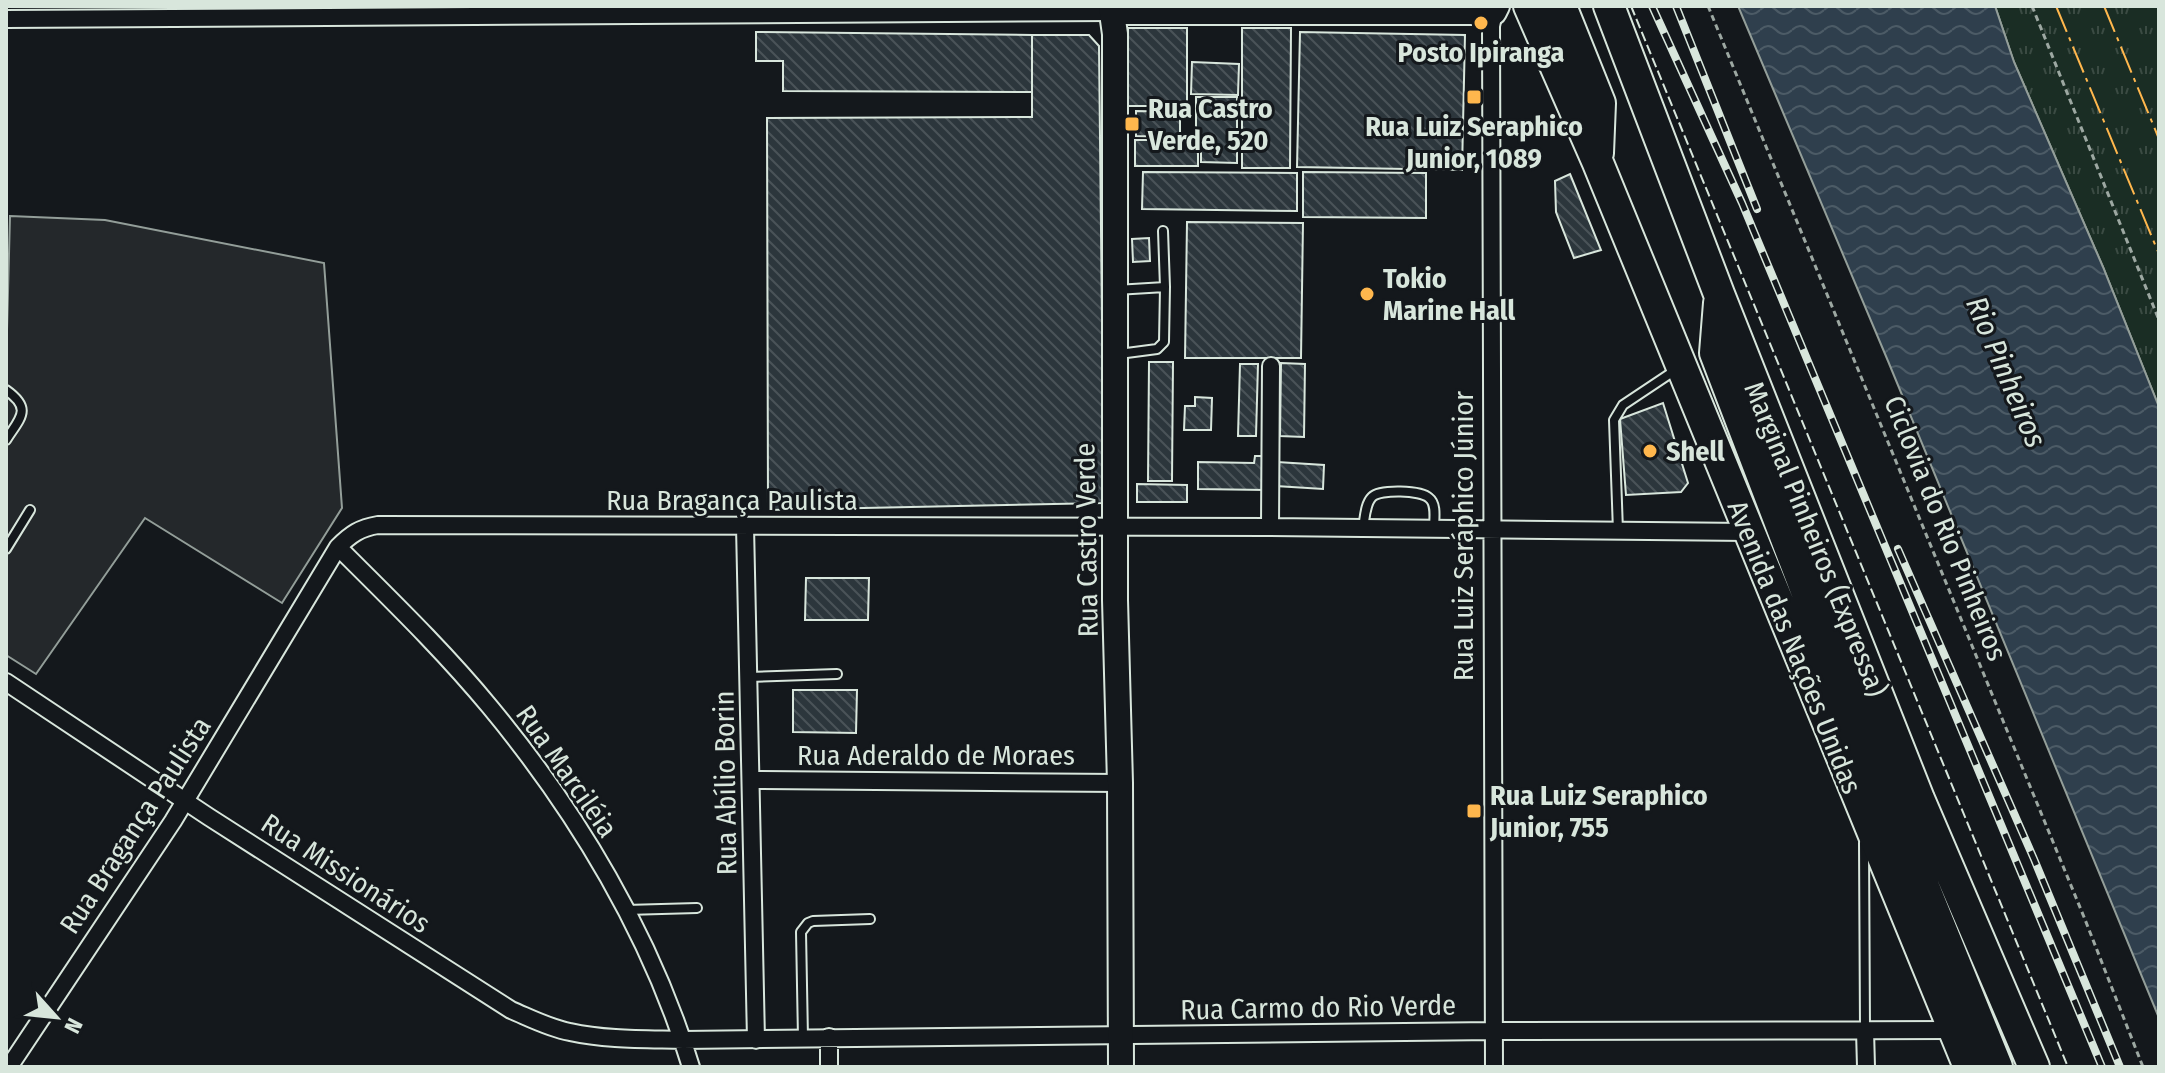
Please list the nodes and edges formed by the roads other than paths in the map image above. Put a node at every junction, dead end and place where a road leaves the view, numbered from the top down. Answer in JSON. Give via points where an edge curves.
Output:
{"nodes":[{"id":1,"x":1529,"y":6,"type":"edge"},
{"id":2,"x":1561,"y":6,"type":"edge"},
{"id":3,"x":1609,"y":6,"type":"edge"},
{"id":4,"x":1112,"y":9,"type":"edge"},
{"id":5,"x":1305,"y":9,"type":"edge"},
{"id":6,"x":1495,"y":9,"type":"edge"},
{"id":7,"x":510,"y":10,"type":"edge"},
{"id":8,"x":202,"y":12,"type":"edge"},
{"id":9,"x":6,"y":19,"type":"edge"},
{"id":10,"x":1598,"y":163,"type":"junction"},
{"id":11,"x":1163,"y":231,"type":"dead end"},
{"id":12,"x":1165,"y":287,"type":"junction"},
{"id":13,"x":1115,"y":290,"type":"junction"},
{"id":14,"x":1719,"y":294,"type":"junction"},
{"id":15,"x":1114,"y":355,"type":"junction"},
{"id":16,"x":1271,"y":366,"type":"dead end"},
{"id":17,"x":1681,"y":367,"type":"junction"},
{"id":18,"x":6,"y":390,"type":"edge"},
{"id":19,"x":6,"y":440,"type":"edge"},
{"id":20,"x":30,"y":510,"type":"dead end"},
{"id":21,"x":745,"y":526,"type":"junction"},
{"id":22,"x":1115,"y":527,"type":"junction"},
{"id":23,"x":1270,"y":527,"type":"junction"},
{"id":24,"x":1363,"y":528,"type":"junction"},
{"id":25,"x":1434,"y":529,"type":"junction"},
{"id":26,"x":1493,"y":530,"type":"junction"},
{"id":27,"x":1618,"y":531,"type":"junction"},
{"id":28,"x":1748,"y":532,"type":"junction"},
{"id":29,"x":338,"y":547,"type":"junction"},
{"id":30,"x":6,"y":549,"type":"edge"},
{"id":31,"x":837,"y":674,"type":"dead end"},
{"id":32,"x":749,"y":677,"type":"junction"},
{"id":33,"x":6,"y":682,"type":"edge"},
{"id":34,"x":752,"y":780,"type":"junction"},
{"id":35,"x":1120,"y":783,"type":"junction"},
{"id":36,"x":184,"y":801,"type":"junction"},
{"id":37,"x":1864,"y":814,"type":"junction"},
{"id":38,"x":697,"y":908,"type":"dead end"},
{"id":39,"x":626,"y":910,"type":"junction"},
{"id":40,"x":870,"y":919,"type":"dead end"},
{"id":41,"x":1865,"y":1030,"type":"junction"},
{"id":42,"x":1953,"y":1030,"type":"junction"},
{"id":43,"x":1494,"y":1031,"type":"junction"},
{"id":44,"x":1120,"y":1036,"type":"junction"},
{"id":45,"x":829,"y":1037,"type":"junction"},
{"id":46,"x":803,"y":1038,"type":"junction"},
{"id":47,"x":683,"y":1040,"type":"junction"},
{"id":48,"x":756,"y":1040,"type":"junction"},
{"id":49,"x":9,"y":1067,"type":"edge"},
{"id":50,"x":691,"y":1067,"type":"edge"},
{"id":51,"x":829,"y":1067,"type":"edge"},
{"id":52,"x":1121,"y":1067,"type":"edge"},
{"id":53,"x":1494,"y":1067,"type":"edge"},
{"id":54,"x":1866,"y":1067,"type":"edge"},
{"id":55,"x":1969,"y":1067,"type":"edge"},
{"id":56,"x":1997,"y":1067,"type":"edge"},
{"id":57,"x":2034,"y":1067,"type":"edge"}],
"edges":[{"from":1,"to":10,"type":"highway","name":"Avenida das Nações Unidas"},
{"from":2,"to":10,"type":"highway","via":[[1600,103]]},
{"from":3,"to":14,"type":"highway","name":"Marginal Pinheiros (Expressa)"},
{"from":4,"to":5,"type":"street"},
{"from":4,"to":7,"type":"street"},
{"from":4,"to":13,"type":"street","name":"Rua Castro Verde"},
{"from":5,"to":6,"type":"street"},
{"from":6,"to":26,"type":"street","name":"Rua Luiz Seráphico Júnior"},
{"from":7,"to":8,"type":"street"},
{"from":8,"to":9,"type":"street"},
{"from":10,"to":17,"type":"highway","name":"Avenida das Nações Unidas"},
{"from":11,"to":12,"type":"lane"},
{"from":12,"to":13,"type":"lane"},
{"from":12,"to":15,"type":"lane","via":[[1162,345]]},
{"from":13,"to":15,"type":"street","name":"Rua Castro Verde"},
{"from":14,"to":56,"type":"highway","via":[[1715,353]]},
{"from":14,"to":57,"type":"highway","name":"Marginal Pinheiros (Expressa)","via":[[1919,799]]},
{"from":15,"to":22,"type":"street","name":"Rua Castro Verde"},
{"from":16,"to":23,"type":"street"},
{"from":17,"to":27,"type":"lane","via":[[1623,405],[1614,420]]},
{"from":17,"to":28,"type":"highway","name":"Avenida das Nações Unidas"},
{"from":18,"to":19,"type":"lane","via":[[23,408]]},
{"from":20,"to":30,"type":"lane"},
{"from":21,"to":22,"type":"street","name":"Rua Bragança Paulista"},
{"from":21,"to":29,"type":"street","name":"Rua Bragança Paulista","via":[[378,525],[352,534]]},
{"from":21,"to":32,"type":"street","name":"Rua Abílio Borin"},
{"from":22,"to":23,"type":"street","name":"Rua Bragança Paulista"},
{"from":22,"to":35,"type":"street","name":"Rua Castro Verde"},
{"from":23,"to":24,"type":"street","name":"Rua Bragança Paulista"},
{"from":24,"to":25,"type":"street","name":"Rua Bragança Paulista"},
{"from":24,"to":25,"type":"lane","via":[[1367,504],[1381,492],[1429,497]]},
{"from":25,"to":26,"type":"street","name":"Rua Bragança Paulista"},
{"from":26,"to":27,"type":"street","name":"Rua Bragança Paulista"},
{"from":26,"to":43,"type":"street","name":"Rua Luiz Seráphico Júnior"},
{"from":27,"to":28,"type":"street","name":"Rua Bragança Paulista"},
{"from":28,"to":37,"type":"highway","name":"Avenida das Nações Unidas"},
{"from":29,"to":36,"type":"street","name":"Rua Bragança Paulista"},
{"from":29,"to":39,"type":"street","name":"Rua Marciléia","via":[[506,727],[568,812]]},
{"from":31,"to":32,"type":"lane"},
{"from":32,"to":34,"type":"street","name":"Rua Abílio Borin"},
{"from":33,"to":36,"type":"street","name":"Rua Missionários"},
{"from":34,"to":35,"type":"street","name":"Rua Aderaldo de Moraes"},
{"from":34,"to":48,"type":"street","name":"Rua Abílio Borin"},
{"from":35,"to":44,"type":"street","name":"Rua Castro Verde"},
{"from":36,"to":47,"type":"street","name":"Rua Missionários","via":[[511,1010],[570,1032]]},
{"from":36,"to":49,"type":"street","name":"Rua Bragança Paulista"},
{"from":37,"to":41,"type":"lane"},
{"from":37,"to":42,"type":"highway","name":"Avenida das Nações Unidas"},
{"from":38,"to":39,"type":"lane"},
{"from":39,"to":47,"type":"street","name":"Rua Marciléia"},
{"from":40,"to":46,"type":"lane","via":[[813,921],[801,932]]},
{"from":41,"to":42,"type":"street","name":"Rua Carmo do Rio Verde"},
{"from":41,"to":43,"type":"street","name":"Rua Carmo do Rio Verde"},
{"from":41,"to":54,"type":"street"},
{"from":42,"to":55,"type":"highway","name":"Avenida das Nações Unidas"},
{"from":43,"to":44,"type":"street","name":"Rua Carmo do Rio Verde"},
{"from":43,"to":53,"type":"street","name":"Rua Luiz Seráphico Júnior"},
{"from":44,"to":45,"type":"street","name":"Rua Carmo do Rio Verde"},
{"from":44,"to":52,"type":"street","name":"Rua Castro Verde"},
{"from":45,"to":46,"type":"street","name":"Rua Carmo do Rio Verde"},
{"from":45,"to":51,"type":"street"},
{"from":46,"to":48,"type":"street","name":"Rua Carmo do Rio Verde"},
{"from":47,"to":48,"type":"street","name":"Rua Carmo do Rio Verde"},
{"from":47,"to":50,"type":"street","name":"Rua Marciléia"}]}
